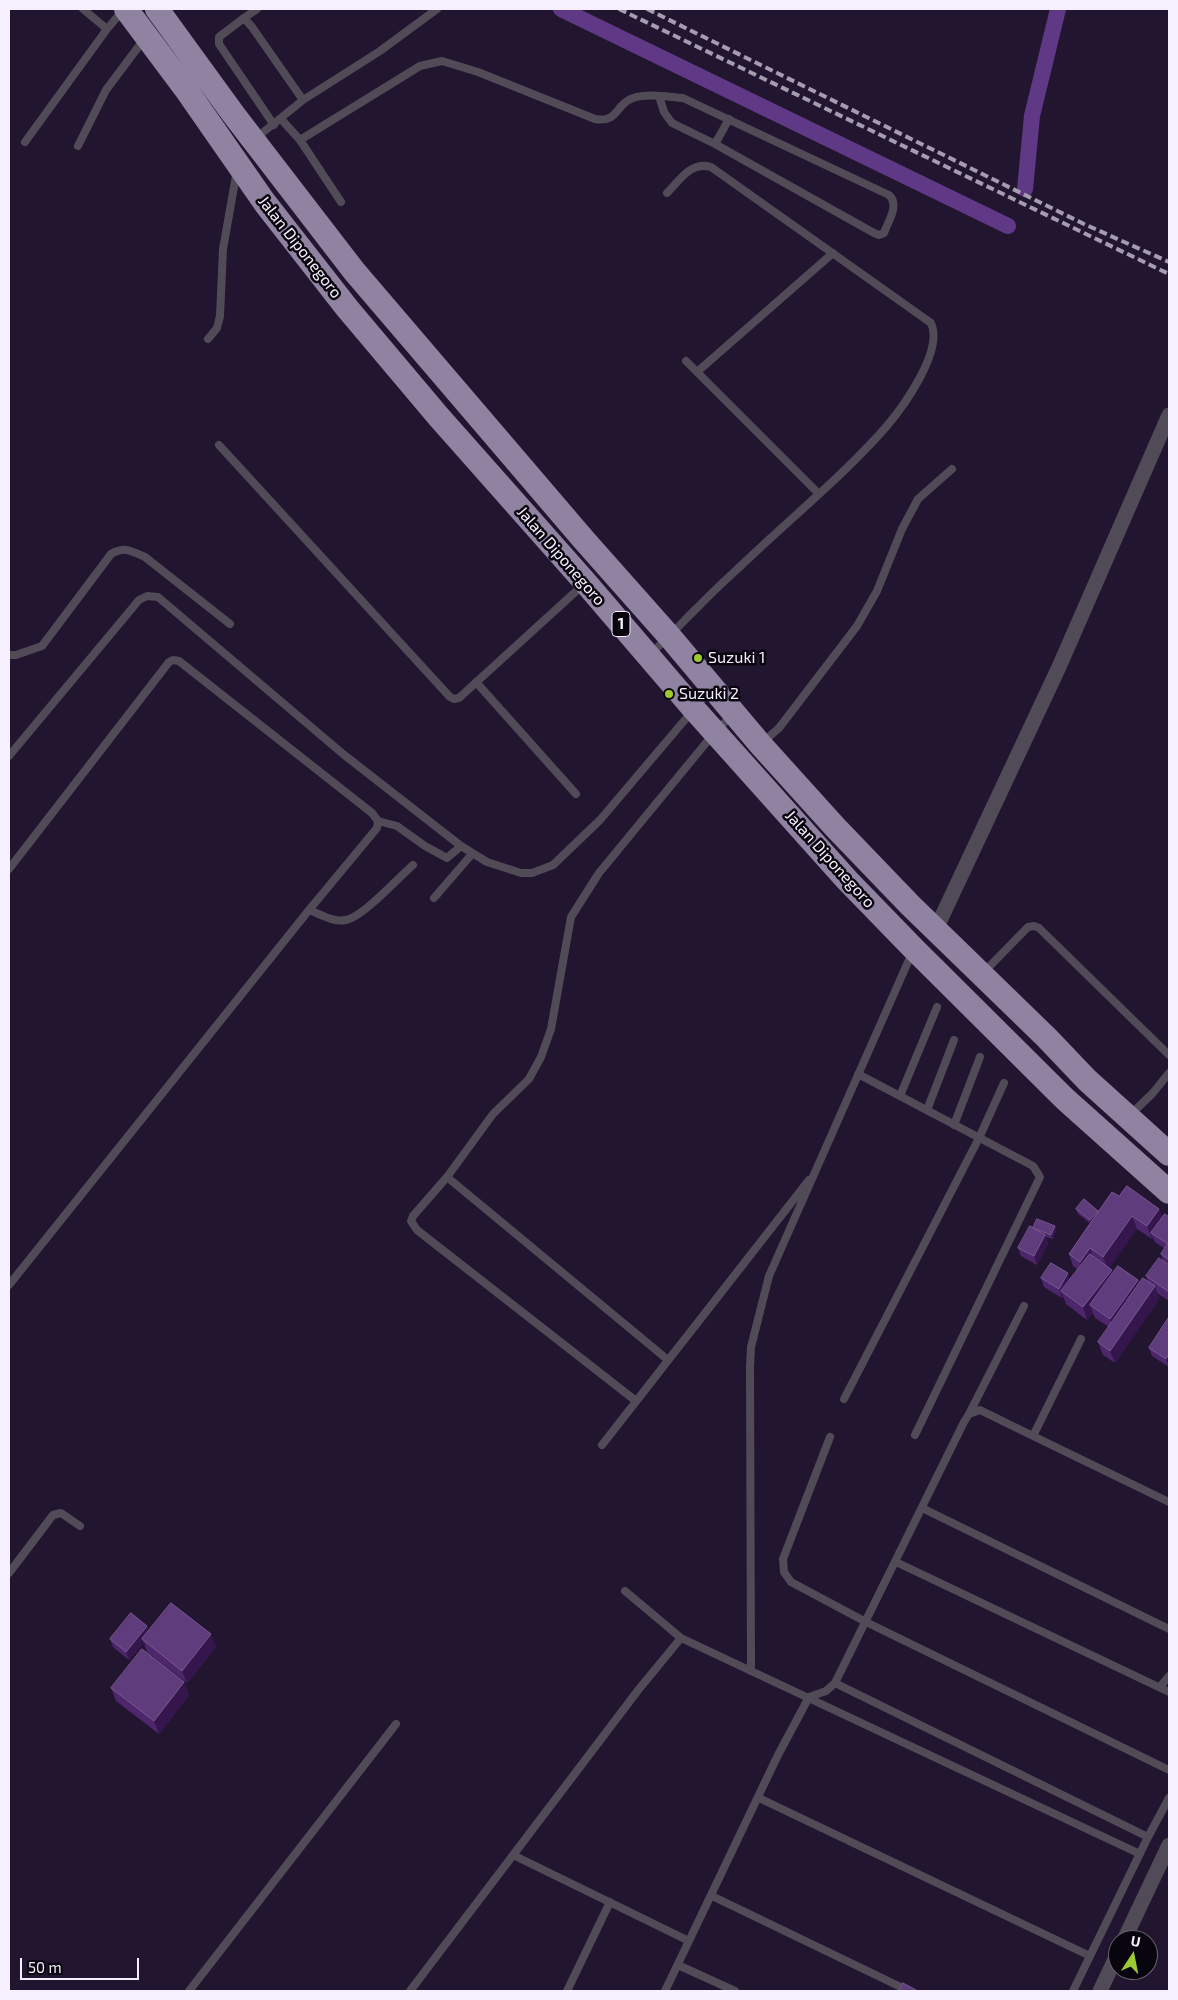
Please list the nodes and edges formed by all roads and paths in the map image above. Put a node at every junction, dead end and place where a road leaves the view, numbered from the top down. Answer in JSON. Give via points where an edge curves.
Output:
{"nodes":[{"id":1,"x":83,"y":9,"type":"edge"},
{"id":2,"x":125,"y":9,"type":"edge"},
{"id":3,"x":157,"y":9,"type":"edge"},
{"id":4,"x":257,"y":9,"type":"edge"},
{"id":5,"x":437,"y":9,"type":"edge"},
{"id":6,"x":244,"y":18,"type":"junction"},
{"id":7,"x":107,"y":28,"type":"junction"},
{"id":8,"x":147,"y":36,"type":"junction"},
{"id":9,"x":659,"y":96,"type":"junction"},
{"id":10,"x":303,"y":100,"type":"junction"},
{"id":11,"x":281,"y":119,"type":"junction"},
{"id":12,"x":728,"y":119,"type":"junction"},
{"id":13,"x":274,"y":124,"type":"junction"},
{"id":14,"x":254,"y":140,"type":"junction"},
{"id":15,"x":300,"y":140,"type":"junction"},
{"id":16,"x":25,"y":142,"type":"dead end"},
{"id":17,"x":715,"y":144,"type":"junction"},
{"id":18,"x":78,"y":146,"type":"dead end"},
{"id":19,"x":238,"y":166,"type":"junction"},
{"id":20,"x":667,"y":193,"type":"dead end"},
{"id":21,"x":341,"y":202,"type":"dead end"},
{"id":22,"x":833,"y":253,"type":"junction"},
{"id":23,"x":208,"y":339,"type":"dead end"},
{"id":24,"x":686,"y":361,"type":"dead end"},
{"id":25,"x":697,"y":372,"type":"junction"},
{"id":26,"x":1169,"y":415,"type":"edge"},
{"id":27,"x":219,"y":445,"type":"dead end"},
{"id":28,"x":952,"y":469,"type":"dead end"},
{"id":29,"x":819,"y":494,"type":"junction"},
{"id":30,"x":585,"y":582,"type":"junction"},
{"id":31,"x":230,"y":624,"type":"dead end"},
{"id":32,"x":670,"y":636,"type":"junction"},
{"id":33,"x":9,"y":655,"type":"edge"},
{"id":34,"x":648,"y":655,"type":"junction"},
{"id":35,"x":476,"y":682,"type":"junction"},
{"id":36,"x":713,"y":688,"type":"junction"},
{"id":37,"x":693,"y":708,"type":"junction"},
{"id":38,"x":734,"y":713,"type":"junction"},
{"id":39,"x":715,"y":732,"type":"junction"},
{"id":40,"x":760,"y":744,"type":"junction"},
{"id":41,"x":9,"y":756,"type":"edge"},
{"id":42,"x":576,"y":794,"type":"dead end"},
{"id":43,"x":378,"y":821,"type":"junction"},
{"id":44,"x":461,"y":846,"type":"junction"},
{"id":45,"x":472,"y":854,"type":"junction"},
{"id":46,"x":413,"y":865,"type":"dead end"},
{"id":47,"x":9,"y":869,"type":"edge"},
{"id":48,"x":434,"y":898,"type":"dead end"},
{"id":49,"x":309,"y":910,"type":"junction"},
{"id":50,"x":936,"y":930,"type":"junction"},
{"id":51,"x":913,"y":948,"type":"junction"},
{"id":52,"x":981,"y":975,"type":"junction"},
{"id":53,"x":937,"y":1007,"type":"dead end"},
{"id":54,"x":954,"y":1040,"type":"dead end"},
{"id":55,"x":1169,"y":1055,"type":"edge"},
{"id":56,"x":980,"y":1057,"type":"dead end"},
{"id":57,"x":1169,"y":1073,"type":"edge"},
{"id":58,"x":858,"y":1074,"type":"junction"},
{"id":59,"x":1086,"y":1080,"type":"junction"},
{"id":60,"x":1004,"y":1083,"type":"dead end"},
{"id":61,"x":900,"y":1096,"type":"junction"},
{"id":62,"x":1065,"y":1098,"type":"junction"},
{"id":63,"x":927,"y":1110,"type":"junction"},
{"id":64,"x":1129,"y":1117,"type":"junction"},
{"id":65,"x":954,"y":1124,"type":"junction"},
{"id":66,"x":979,"y":1138,"type":"junction"},
{"id":67,"x":1169,"y":1154,"type":"edge"},
{"id":68,"x":816,"y":1171,"type":"junction"},
{"id":69,"x":447,"y":1178,"type":"junction"},
{"id":70,"x":1169,"y":1192,"type":"edge"},
{"id":71,"x":9,"y":1285,"type":"edge"},
{"id":72,"x":1024,"y":1306,"type":"dead end"},
{"id":73,"x":1082,"y":1339,"type":"dead end"},
{"id":74,"x":668,"y":1360,"type":"junction"},
{"id":75,"x":844,"y":1399,"type":"dead end"},
{"id":76,"x":636,"y":1401,"type":"junction"},
{"id":77,"x":969,"y":1414,"type":"junction"},
{"id":78,"x":915,"y":1435,"type":"dead end"},
{"id":79,"x":1033,"y":1436,"type":"junction"},
{"id":80,"x":830,"y":1437,"type":"dead end"},
{"id":81,"x":602,"y":1445,"type":"dead end"},
{"id":82,"x":1169,"y":1502,"type":"edge"},
{"id":83,"x":922,"y":1508,"type":"junction"},
{"id":84,"x":80,"y":1526,"type":"dead end"},
{"id":85,"x":896,"y":1562,"type":"junction"},
{"id":86,"x":9,"y":1573,"type":"edge"},
{"id":87,"x":625,"y":1591,"type":"dead end"},
{"id":88,"x":866,"y":1622,"type":"junction"},
{"id":89,"x":1169,"y":1629,"type":"edge"},
{"id":90,"x":681,"y":1638,"type":"junction"},
{"id":91,"x":751,"y":1670,"type":"junction"},
{"id":92,"x":1169,"y":1676,"type":"edge"},
{"id":93,"x":835,"y":1683,"type":"junction"},
{"id":94,"x":1160,"y":1687,"type":"junction"},
{"id":95,"x":1169,"y":1692,"type":"edge"},
{"id":96,"x":809,"y":1697,"type":"junction"},
{"id":97,"x":396,"y":1724,"type":"dead end"},
{"id":98,"x":1169,"y":1770,"type":"edge"},
{"id":99,"x":759,"y":1798,"type":"junction"},
{"id":100,"x":1169,"y":1798,"type":"edge"},
{"id":101,"x":1148,"y":1837,"type":"junction"},
{"id":102,"x":1169,"y":1845,"type":"edge"},
{"id":103,"x":1140,"y":1854,"type":"junction"},
{"id":104,"x":513,"y":1855,"type":"junction"},
{"id":105,"x":712,"y":1896,"type":"junction"},
{"id":106,"x":610,"y":1902,"type":"junction"},
{"id":107,"x":1129,"y":1930,"type":"edge"},
{"id":108,"x":689,"y":1941,"type":"junction"},
{"id":109,"x":1090,"y":1956,"type":"junction"},
{"id":110,"x":678,"y":1965,"type":"junction"},
{"id":111,"x":1108,"y":1974,"type":"edge"},
{"id":112,"x":189,"y":1991,"type":"edge"},
{"id":113,"x":410,"y":1991,"type":"edge"},
{"id":114,"x":567,"y":1991,"type":"edge"},
{"id":115,"x":665,"y":1991,"type":"edge"},
{"id":116,"x":735,"y":1991,"type":"edge"},
{"id":117,"x":910,"y":1991,"type":"edge"},
{"id":118,"x":1074,"y":1991,"type":"edge"},
{"id":119,"x":1100,"y":1991,"type":"edge"}],
"edges":[{"from":1,"to":7,"type":"lane"},
{"from":2,"to":7,"type":"lane"},
{"from":2,"to":8,"type":"highway","name":"Jalan Diponegoro","number":"1"},
{"from":3,"to":14,"type":"highway","name":"Jalan Diponegoro","number":"1"},
{"from":4,"to":6,"type":"lane"},
{"from":5,"to":10,"type":"lane","via":[[380,51]]},
{"from":6,"to":10,"type":"lane"},
{"from":6,"to":13,"type":"lane","via":[[219,37],[219,44]]},
{"from":7,"to":16,"type":"lane"},
{"from":8,"to":18,"type":"lane","via":[[106,90]]},
{"from":8,"to":19,"type":"highway","name":"Jalan Diponegoro","number":"1"},
{"from":9,"to":12,"type":"lane","via":[[683,98]]},
{"from":9,"to":15,"type":"lane","via":[[627,101],[611,119],[605,121],[478,72],[442,61],[431,62],[402,76]]},
{"from":9,"to":17,"type":"lane","via":[[672,123]]},
{"from":10,"to":11,"type":"lane"},
{"from":11,"to":13,"type":"lane"},
{"from":11,"to":15,"type":"lane"},
{"from":12,"to":17,"type":"lane"},
{"from":12,"to":17,"type":"lane","via":[[889,195],[895,205],[884,233],[874,233]]},
{"from":13,"to":14,"type":"lane"},
{"from":14,"to":32,"type":"highway","name":"Jalan Diponegoro","number":"1","via":[[382,306]]},
{"from":15,"to":21,"type":"lane"},
{"from":19,"to":23,"type":"lane","via":[[223,249],[220,316],[217,328]]},
{"from":19,"to":30,"type":"highway","name":"Jalan Diponegoro","number":"1","via":[[396,367]]},
{"from":20,"to":22,"type":"lane","via":[[693,168],[711,166]]},
{"from":22,"to":25,"type":"lane"},
{"from":22,"to":29,"type":"lane","via":[[931,323],[934,338],[922,373],[903,405],[886,427]]},
{"from":24,"to":25,"type":"lane"},
{"from":25,"to":29,"type":"lane"},
{"from":26,"to":50,"type":"street","via":[[1039,710]]},
{"from":27,"to":35,"type":"lane","via":[[450,697],[457,699]]},
{"from":28,"to":40,"type":"lane","via":[[918,499],[877,591],[857,626],[780,728]]},
{"from":29,"to":32,"type":"lane"},
{"from":30,"to":34,"type":"highway","name":"Jalan Diponegoro","number":"1"},
{"from":30,"to":35,"type":"lane"},
{"from":31,"to":33,"type":"lane","via":[[145,557],[120,549],[111,554],[42,646]]},
{"from":32,"to":34,"type":"lane"},
{"from":32,"to":36,"type":"highway","name":"Jalan Diponegoro","number":"1"},
{"from":34,"to":37,"type":"highway","name":"Jalan Diponegoro","number":"1"},
{"from":35,"to":42,"type":"lane"},
{"from":36,"to":37,"type":"lane"},
{"from":36,"to":38,"type":"highway","name":"Jalan Diponegoro","number":"1"},
{"from":37,"to":39,"type":"highway","name":"Jalan Diponegoro","number":"1"},
{"from":37,"to":45,"type":"lane","via":[[643,772],[553,865],[522,873]]},
{"from":38,"to":39,"type":"lane"},
{"from":38,"to":40,"type":"highway","name":"Jalan Diponegoro","number":"1"},
{"from":39,"to":51,"type":"highway","name":"Jalan Diponegoro","number":"1","via":[[847,880]]},
{"from":39,"to":69,"type":"lane","via":[[599,873],[571,917],[551,1029],[541,1057],[529,1079],[493,1114]]},
{"from":40,"to":50,"type":"highway","name":"Jalan Diponegoro","number":"1","via":[[835,827]]},
{"from":41,"to":44,"type":"lane","via":[[139,600],[147,596],[158,597],[336,748]]},
{"from":43,"to":44,"type":"lane","via":[[397,826],[447,858]]},
{"from":43,"to":47,"type":"lane","via":[[179,661],[173,660]]},
{"from":43,"to":49,"type":"lane","via":[[377,828]]},
{"from":44,"to":45,"type":"lane"},
{"from":45,"to":48,"type":"lane"},
{"from":46,"to":49,"type":"lane","via":[[362,912],[347,920],[336,920]]},
{"from":49,"to":71,"type":"lane"},
{"from":50,"to":52,"type":"highway","name":"Jalan Diponegoro","number":"1"},
{"from":51,"to":58,"type":"lane"},
{"from":51,"to":62,"type":"highway","name":"Jalan Diponegoro","number":"1"},
{"from":52,"to":55,"type":"lane","via":[[1028,927],[1039,928]]},
{"from":52,"to":59,"type":"highway","name":"Jalan Diponegoro","number":"1","via":[[1048,1038]]},
{"from":53,"to":61,"type":"lane"},
{"from":54,"to":63,"type":"lane"},
{"from":56,"to":65,"type":"lane"},
{"from":57,"to":64,"type":"lane"},
{"from":58,"to":61,"type":"lane"},
{"from":58,"to":68,"type":"lane"},
{"from":59,"to":62,"type":"highway"},
{"from":59,"to":64,"type":"highway","name":"Jalan Diponegoro","number":"1"},
{"from":60,"to":66,"type":"lane"},
{"from":61,"to":63,"type":"lane"},
{"from":62,"to":70,"type":"highway","name":"Jalan Diponegoro","number":"1"},
{"from":63,"to":65,"type":"lane"},
{"from":64,"to":67,"type":"highway","name":"Jalan Diponegoro","number":"1"},
{"from":65,"to":66,"type":"lane"},
{"from":66,"to":75,"type":"lane"},
{"from":66,"to":78,"type":"lane","via":[[1033,1166],[1040,1177]]},
{"from":68,"to":74,"type":"lane"},
{"from":68,"to":91,"type":"lane","via":[[769,1276],[751,1347]]},
{"from":69,"to":74,"type":"lane"},
{"from":69,"to":76,"type":"lane","via":[[413,1216],[411,1221],[416,1230]]},
{"from":72,"to":77,"type":"lane"},
{"from":73,"to":79,"type":"lane"},
{"from":74,"to":76,"type":"lane"},
{"from":76,"to":81,"type":"lane"},
{"from":77,"to":79,"type":"lane","via":[[980,1410]]},
{"from":77,"to":83,"type":"lane"},
{"from":79,"to":82,"type":"lane"},
{"from":80,"to":88,"type":"lane","via":[[783,1558],[784,1572],[791,1582]]},
{"from":83,"to":85,"type":"lane"},
{"from":83,"to":89,"type":"lane"},
{"from":84,"to":86,"type":"lane","via":[[61,1513],[53,1515]]},
{"from":85,"to":88,"type":"lane"},
{"from":85,"to":94,"type":"lane"},
{"from":87,"to":90,"type":"lane"},
{"from":88,"to":93,"type":"lane"},
{"from":88,"to":98,"type":"lane"},
{"from":90,"to":91,"type":"lane"},
{"from":90,"to":104,"type":"lane"},
{"from":91,"to":96,"type":"lane"},
{"from":92,"to":94,"type":"lane"},
{"from":93,"to":96,"type":"lane","via":[[826,1691]]},
{"from":93,"to":101,"type":"lane"},
{"from":94,"to":95,"type":"lane"},
{"from":96,"to":99,"type":"lane"},
{"from":96,"to":103,"type":"lane"},
{"from":97,"to":112,"type":"lane"},
{"from":99,"to":105,"type":"lane"},
{"from":99,"to":109,"type":"lane"},
{"from":100,"to":101,"type":"lane"},
{"from":101,"to":103,"type":"lane"},
{"from":102,"to":107,"type":"street"},
{"from":103,"to":109,"type":"lane"},
{"from":104,"to":106,"type":"lane"},
{"from":104,"to":113,"type":"lane"},
{"from":105,"to":108,"type":"lane"},
{"from":105,"to":117,"type":"lane"},
{"from":106,"to":108,"type":"lane"},
{"from":106,"to":114,"type":"lane"},
{"from":108,"to":110,"type":"lane"},
{"from":109,"to":118,"type":"lane"},
{"from":110,"to":115,"type":"lane"},
{"from":110,"to":116,"type":"lane"},
{"from":111,"to":119,"type":"street"}]}
